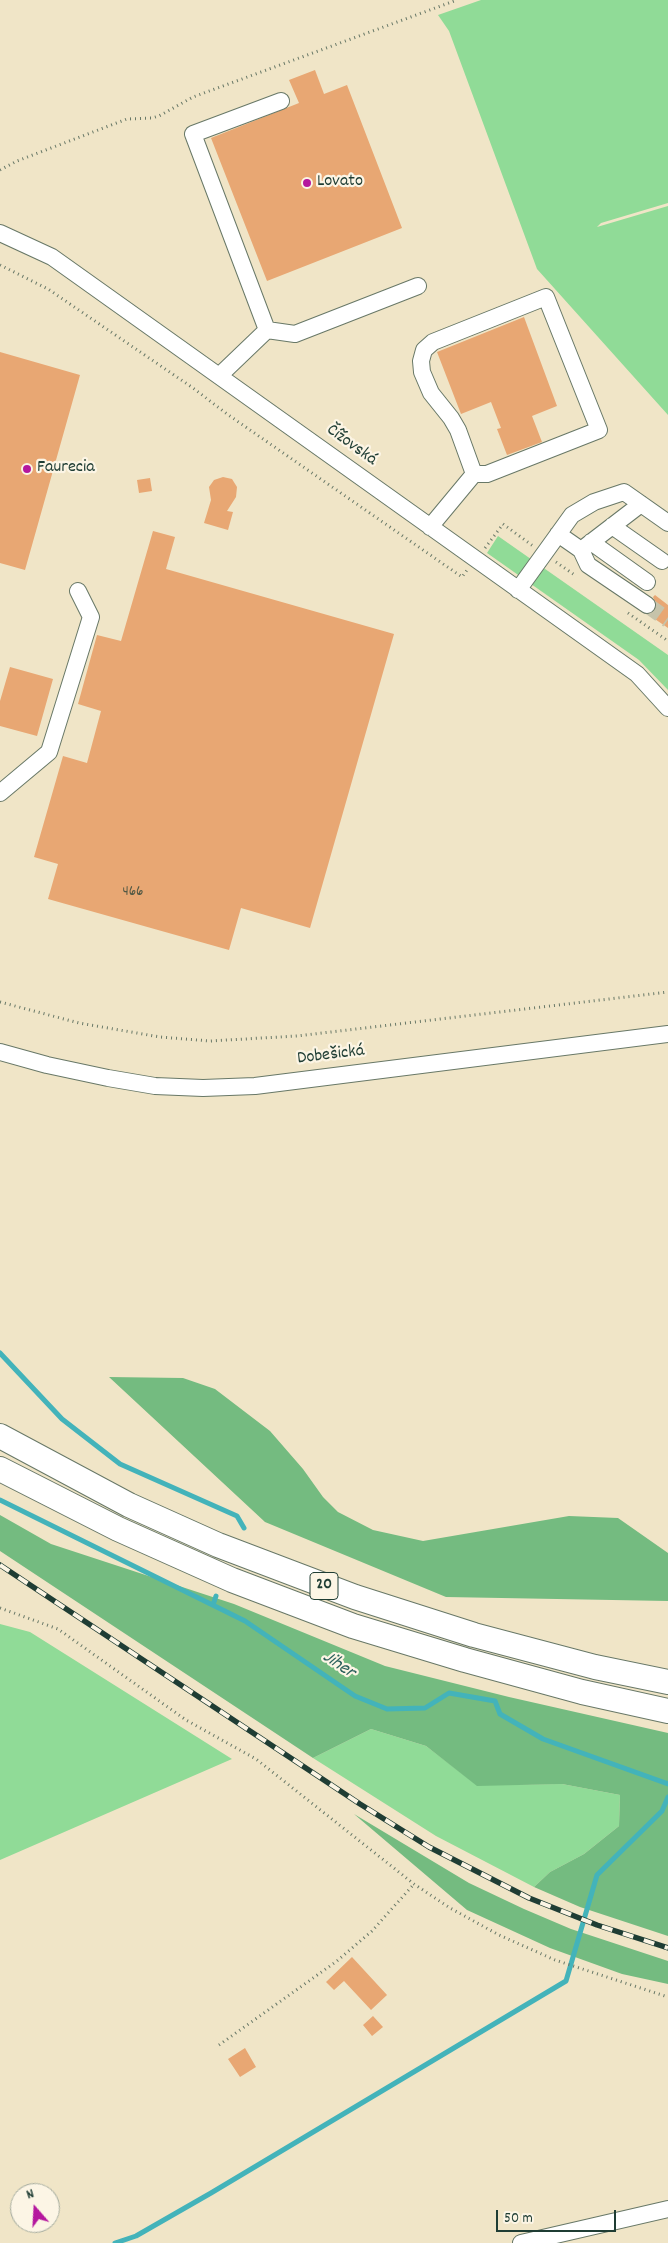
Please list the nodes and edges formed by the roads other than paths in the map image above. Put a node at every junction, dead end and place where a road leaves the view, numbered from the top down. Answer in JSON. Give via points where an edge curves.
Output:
{"nodes":[{"id":1,"x":280,"y":101,"type":"dead end"},
{"id":2,"x":0,"y":233,"type":"edge"},
{"id":3,"x":418,"y":286,"type":"dead end"},
{"id":4,"x":267,"y":330,"type":"junction"},
{"id":5,"x":219,"y":376,"type":"junction"},
{"id":6,"x":474,"y":474,"type":"junction"},
{"id":7,"x":641,"y":504,"type":"junction"},
{"id":8,"x":668,"y":523,"type":"edge"},
{"id":9,"x":612,"y":526,"type":"junction"},
{"id":10,"x":430,"y":527,"type":"junction"},
{"id":11,"x":558,"y":534,"type":"junction"},
{"id":12,"x":586,"y":546,"type":"junction"},
{"id":13,"x":665,"y":557,"type":"edge"},
{"id":14,"x":647,"y":582,"type":"junction"},
{"id":15,"x":518,"y":590,"type":"junction"},
{"id":16,"x":78,"y":591,"type":"dead end"},
{"id":17,"x":668,"y":708,"type":"edge"},
{"id":18,"x":0,"y":793,"type":"edge"},
{"id":19,"x":668,"y":1034,"type":"edge"},
{"id":20,"x":0,"y":1052,"type":"edge"},
{"id":21,"x":0,"y":1436,"type":"edge"},
{"id":22,"x":0,"y":1469,"type":"edge"},
{"id":23,"x":668,"y":1682,"type":"edge"},
{"id":24,"x":668,"y":1711,"type":"edge"},
{"id":25,"x":668,"y":2209,"type":"edge"},
{"id":26,"x":521,"y":2243,"type":"edge"}],
"edges":[{"from":1,"to":4,"type":"street","via":[[193,134]]},
{"from":2,"to":5,"type":"street","name":"Čížovská","via":[[52,257]]},
{"from":3,"to":4,"type":"street","via":[[295,334]]},
{"from":4,"to":5,"type":"street"},
{"from":5,"to":10,"type":"street","name":"Čížovská"},
{"from":6,"to":6,"type":"street","via":[[458,430],[431,393],[422,372],[420,361],[424,350],[433,342],[546,297],[598,430],[487,474]]},
{"from":6,"to":10,"type":"street"},
{"from":7,"to":8,"type":"street"},
{"from":7,"to":9,"type":"street"},
{"from":7,"to":11,"type":"street","via":[[624,492],[594,502],[572,515]]},
{"from":9,"to":12,"type":"street"},
{"from":9,"to":13,"type":"street"},
{"from":10,"to":15,"type":"street","name":"Čížovská"},
{"from":11,"to":12,"type":"street"},
{"from":11,"to":15,"type":"street"},
{"from":12,"to":14,"type":"street"},
{"from":12,"to":14,"type":"street","via":[[588,565],[642,602]]},
{"from":13,"to":14,"type":"street"},
{"from":15,"to":17,"type":"street","name":"Čížovská","via":[[637,674]]},
{"from":16,"to":18,"type":"street","via":[[91,617],[50,752]]},
{"from":19,"to":20,"type":"street","name":"Dobešická","via":[[255,1086],[203,1088],[155,1086],[108,1078]]},
{"from":21,"to":23,"type":"highway","number":"20","via":[[129,1506],[218,1545],[355,1597],[483,1637],[595,1667]]},
{"from":22,"to":24,"type":"highway","number":"20","via":[[118,1529],[232,1580],[353,1626],[582,1692]]},
{"from":25,"to":26,"type":"street"}]}
